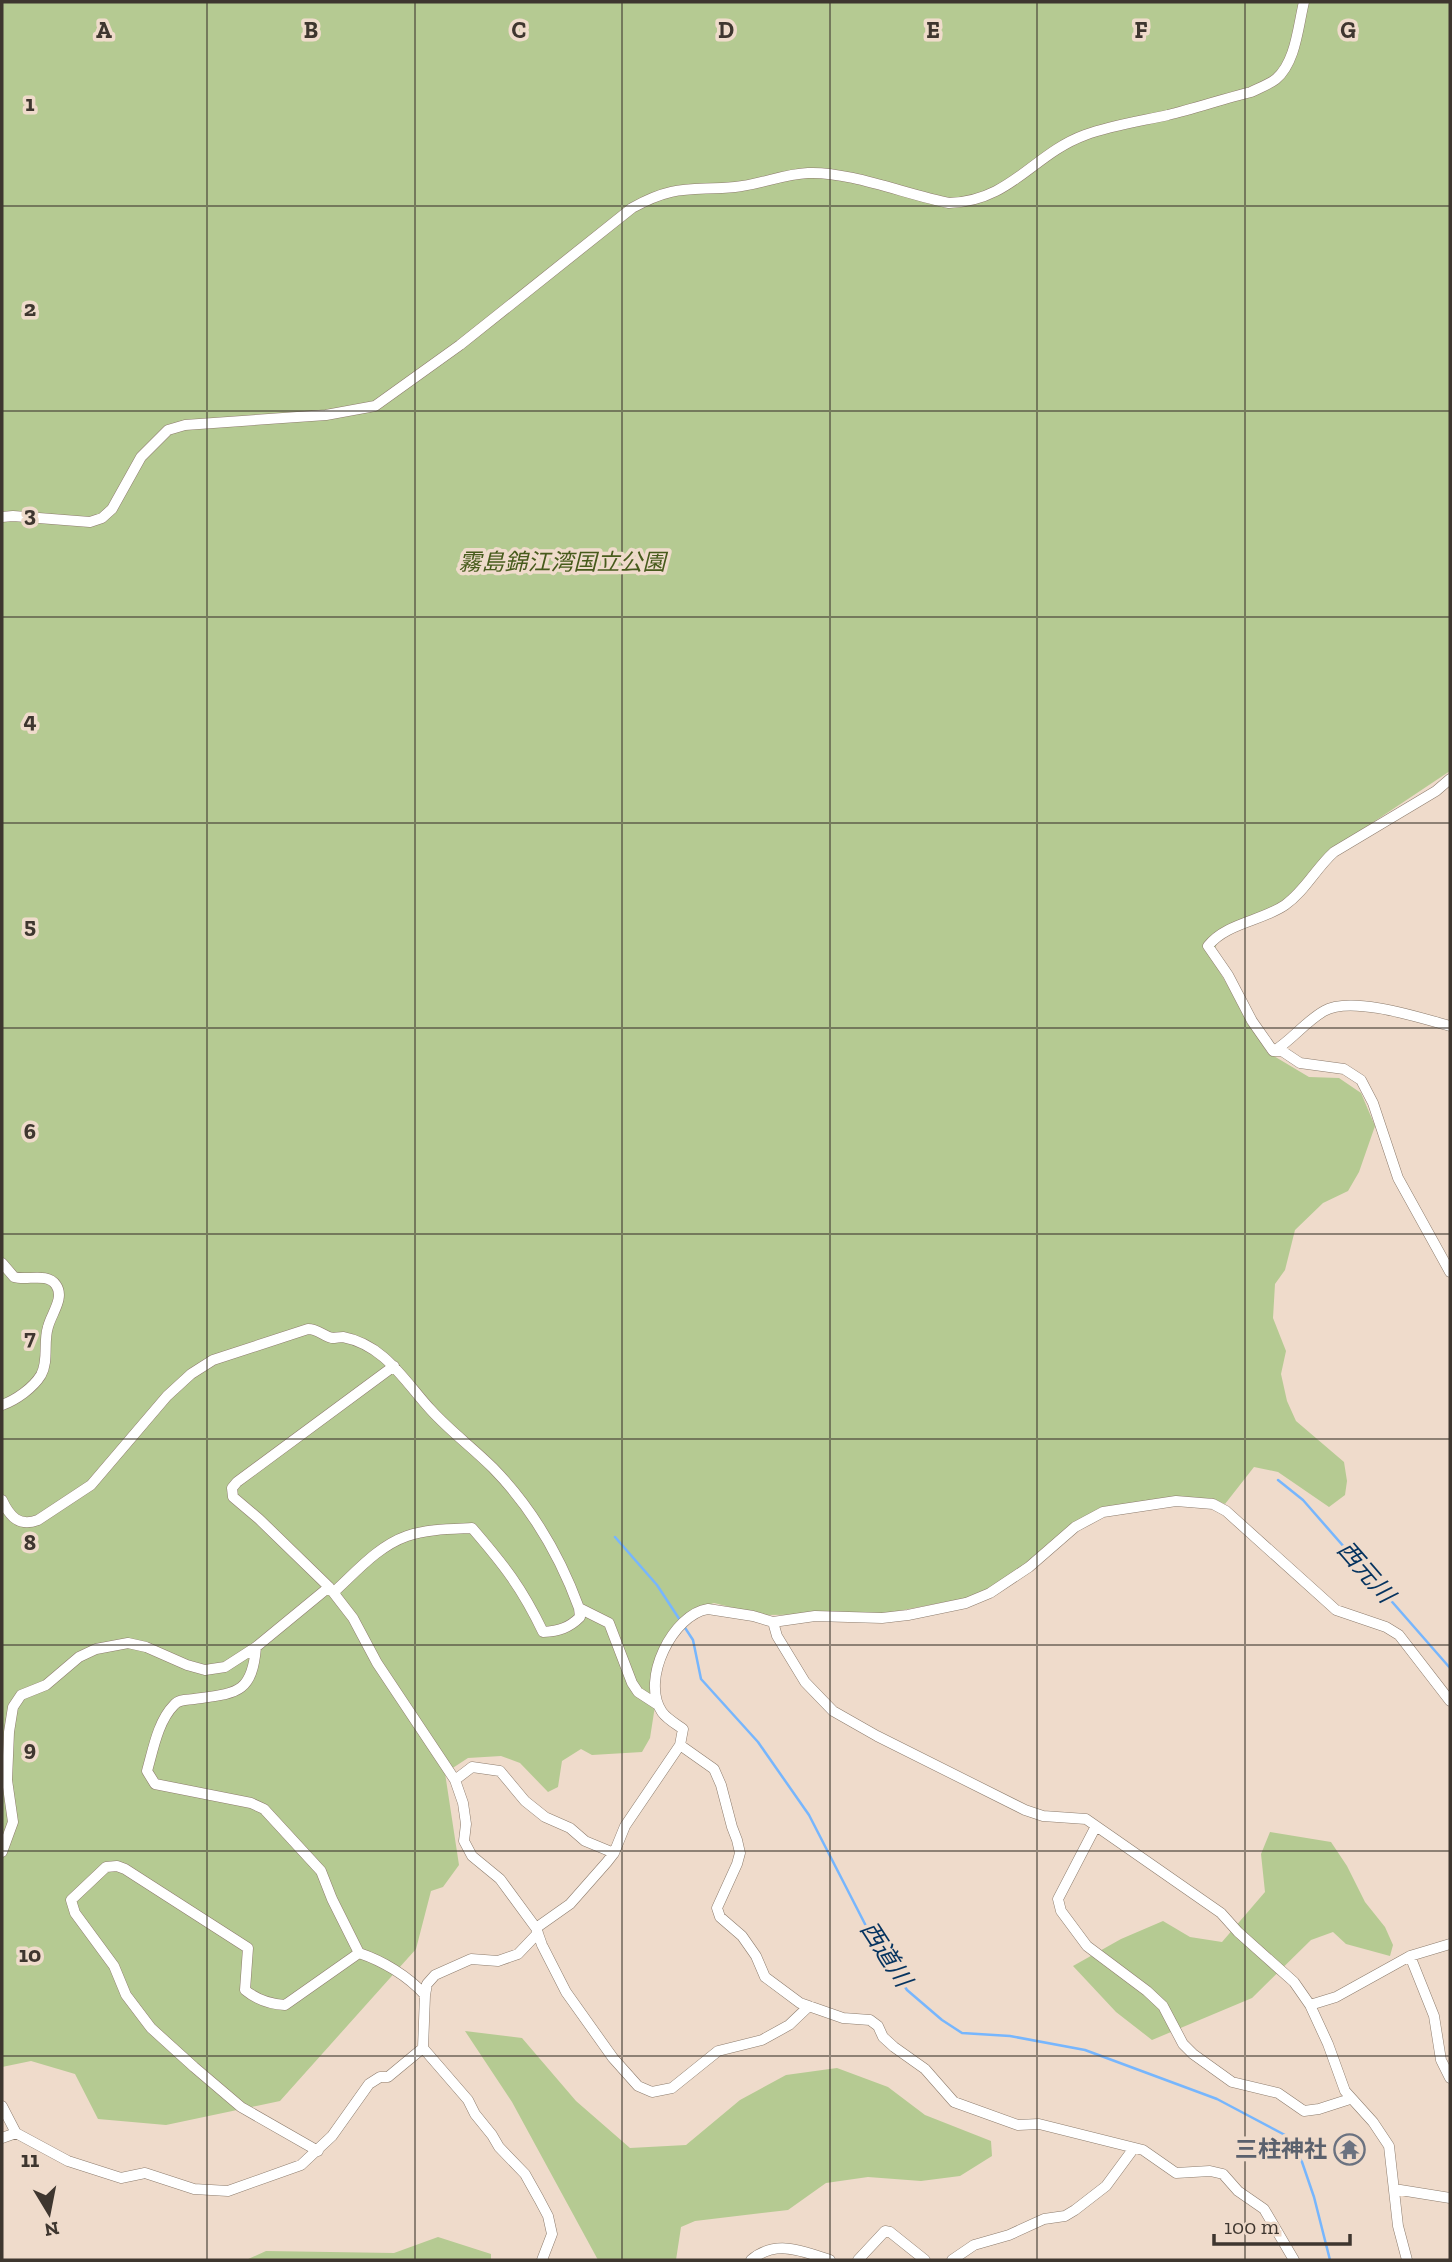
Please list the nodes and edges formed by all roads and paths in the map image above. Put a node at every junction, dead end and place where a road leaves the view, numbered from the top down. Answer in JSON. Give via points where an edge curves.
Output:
{"nodes":[{"id":1,"x":1304,"y":2,"type":"edge"},
{"id":2,"x":2,"y":517,"type":"edge"},
{"id":3,"x":1450,"y":779,"type":"edge"},
{"id":4,"x":1450,"y":1026,"type":"edge"},
{"id":5,"x":1273,"y":1051,"type":"junction"},
{"id":6,"x":2,"y":1263,"type":"edge"},
{"id":7,"x":1450,"y":1272,"type":"edge"},
{"id":8,"x":394,"y":1366,"type":"junction"},
{"id":9,"x":2,"y":1405,"type":"edge"},
{"id":10,"x":2,"y":1500,"type":"edge"},
{"id":11,"x":332,"y":1590,"type":"junction"},
{"id":12,"x":579,"y":1608,"type":"junction"},
{"id":13,"x":773,"y":1622,"type":"junction"},
{"id":14,"x":256,"y":1647,"type":"junction"},
{"id":15,"x":1450,"y":1701,"type":"edge"},
{"id":16,"x":658,"y":1705,"type":"junction"},
{"id":17,"x":6,"y":1735,"type":"edge"},
{"id":18,"x":680,"y":1745,"type":"junction"},
{"id":19,"x":455,"y":1780,"type":"junction"},
{"id":20,"x":1096,"y":1826,"type":"junction"},
{"id":21,"x":2,"y":1852,"type":"edge"},
{"id":22,"x":614,"y":1853,"type":"junction"},
{"id":23,"x":537,"y":1931,"type":"junction"},
{"id":24,"x":1450,"y":1944,"type":"edge"},
{"id":25,"x":359,"y":1952,"type":"junction"},
{"id":26,"x":1410,"y":1956,"type":"junction"},
{"id":27,"x":425,"y":1995,"type":"junction"},
{"id":28,"x":1310,"y":2005,"type":"junction"},
{"id":29,"x":809,"y":2006,"type":"junction"},
{"id":30,"x":423,"y":2048,"type":"junction"},
{"id":31,"x":1450,"y":2078,"type":"edge"},
{"id":32,"x":1350,"y":2099,"type":"junction"},
{"id":33,"x":2,"y":2106,"type":"edge"},
{"id":34,"x":16,"y":2133,"type":"junction"},
{"id":35,"x":2,"y":2138,"type":"edge"},
{"id":36,"x":1134,"y":2148,"type":"junction"},
{"id":37,"x":318,"y":2151,"type":"junction"},
{"id":38,"x":1394,"y":2189,"type":"junction"},
{"id":39,"x":1450,"y":2198,"type":"edge"},
{"id":40,"x":542,"y":2260,"type":"edge"},
{"id":41,"x":751,"y":2260,"type":"edge"},
{"id":42,"x":830,"y":2260,"type":"edge"},
{"id":43,"x":858,"y":2260,"type":"edge"},
{"id":44,"x":925,"y":2260,"type":"edge"},
{"id":45,"x":952,"y":2260,"type":"edge"},
{"id":46,"x":1294,"y":2260,"type":"edge"},
{"id":47,"x":1407,"y":2260,"type":"edge"}],
"edges":[{"from":1,"to":2,"type":"street","via":[[1282,73],[1251,92],[1087,134],[978,199],[949,203],[807,173],[734,187],[670,191],[632,208],[460,345],[375,406],[168,430],[141,457],[112,509],[102,518],[90,522]]},
{"from":3,"to":5,"type":"street","via":[[1334,852],[1281,908],[1242,924],[1208,946]]},
{"from":4,"to":5,"type":"street","via":[[1354,1004],[1336,1006]]},
{"from":5,"to":7,"type":"street","via":[[1282,1051],[1300,1063],[1344,1069],[1361,1080],[1398,1178]]},
{"from":6,"to":9,"type":"street","via":[[15,1277],[49,1279],[59,1295],[40,1376]]},
{"from":8,"to":10,"type":"street","via":[[366,1346],[315,1329],[284,1335],[213,1360],[191,1374],[91,1485],[38,1520],[18,1522]]},
{"from":8,"to":11,"type":"street","via":[[232,1488],[235,1499]]},
{"from":8,"to":12,"type":"street","via":[[431,1411],[495,1470],[544,1532],[568,1575]]},
{"from":11,"to":12,"type":"street","via":[[390,1544],[408,1536],[472,1528],[507,1569],[543,1632],[571,1626],[580,1617]]},
{"from":11,"to":14,"type":"street"},
{"from":11,"to":19,"type":"street"},
{"from":12,"to":16,"type":"street","via":[[609,1623],[632,1683]]},
{"from":13,"to":15,"type":"street","via":[[815,1616],[881,1618],[966,1603],[1002,1585],[1075,1527],[1103,1512],[1161,1502],[1196,1502],[1226,1511],[1336,1610],[1399,1636]]},
{"from":13,"to":16,"type":"street","via":[[708,1609],[694,1612],[662,1652],[656,1667]]},
{"from":13,"to":20,"type":"street","via":[[805,1682],[833,1710],[1025,1810],[1086,1819]]},
{"from":14,"to":17,"type":"street","via":[[225,1667],[205,1670],[128,1643],[96,1649],[46,1685],[17,1699]]},
{"from":14,"to":25,"type":"street","via":[[254,1668],[241,1689],[174,1704],[147,1771],[155,1784],[264,1809],[321,1871]]},
{"from":16,"to":18,"type":"street","via":[[683,1730]]},
{"from":17,"to":21,"type":"street","via":[[13,1822]]},
{"from":18,"to":22,"type":"street","via":[[625,1826]]},
{"from":18,"to":29,"type":"street","via":[[714,1769],[737,1840],[740,1853],[717,1908],[720,1917],[742,1936],[765,1977]]},
{"from":19,"to":22,"type":"street","via":[[472,1768],[500,1771],[545,1817]]},
{"from":19,"to":23,"type":"street","via":[[463,1803],[464,1841],[472,1856],[500,1878]]},
{"from":20,"to":28,"type":"street","via":[[1221,1913],[1294,1982]]},
{"from":20,"to":32,"type":"street","via":[[1058,1899],[1061,1911],[1087,1946],[1147,1990],[1163,2006],[1183,2044],[1232,2082],[1278,2093],[1304,2111]]},
{"from":22,"to":23,"type":"street","via":[[570,1904]]},
{"from":23,"to":27,"type":"street","via":[[518,1954],[498,1961],[471,1959],[435,1975]]},
{"from":23,"to":29,"type":"street","via":[[566,1992],[613,2058],[644,2090],[672,2088],[718,2051],[761,2040],[789,2025]]},
{"from":24,"to":26,"type":"street"},
{"from":25,"to":27,"type":"street","via":[[412,1981]]},
{"from":25,"to":37,"type":"street","via":[[285,2005],[274,2005],[245,1990],[248,1948],[125,1869],[106,1867],[71,1900],[75,1913],[114,1966],[126,1995],[151,2028],[241,2107]]},
{"from":26,"to":28,"type":"street","via":[[1336,1997]]},
{"from":26,"to":31,"type":"street"},
{"from":27,"to":30,"type":"street"},
{"from":28,"to":32,"type":"street"},
{"from":29,"to":36,"type":"street","via":[[843,2018],[870,2020],[954,2102],[1018,2126],[1039,2124]]},
{"from":30,"to":37,"type":"street","via":[[388,2077],[369,2084]]},
{"from":30,"to":40,"type":"street","via":[[525,2174],[548,2216],[552,2234]]},
{"from":32,"to":38,"type":"street","via":[[1389,2146]]},
{"from":33,"to":34,"type":"street"},
{"from":34,"to":35,"type":"street"},
{"from":34,"to":37,"type":"street","via":[[68,2161],[110,2175],[145,2174],[194,2189],[228,2191],[301,2165]]},
{"from":36,"to":45,"type":"street","via":[[1106,2186],[1075,2210],[974,2245]]},
{"from":36,"to":46,"type":"street","via":[[1176,2173],[1223,2174],[1264,2209]]},
{"from":38,"to":39,"type":"street"},
{"from":38,"to":47,"type":"street"},
{"from":41,"to":42,"type":"street","via":[[766,2250],[788,2247]]},
{"from":43,"to":44,"type":"street","via":[[885,2231]]}]}
